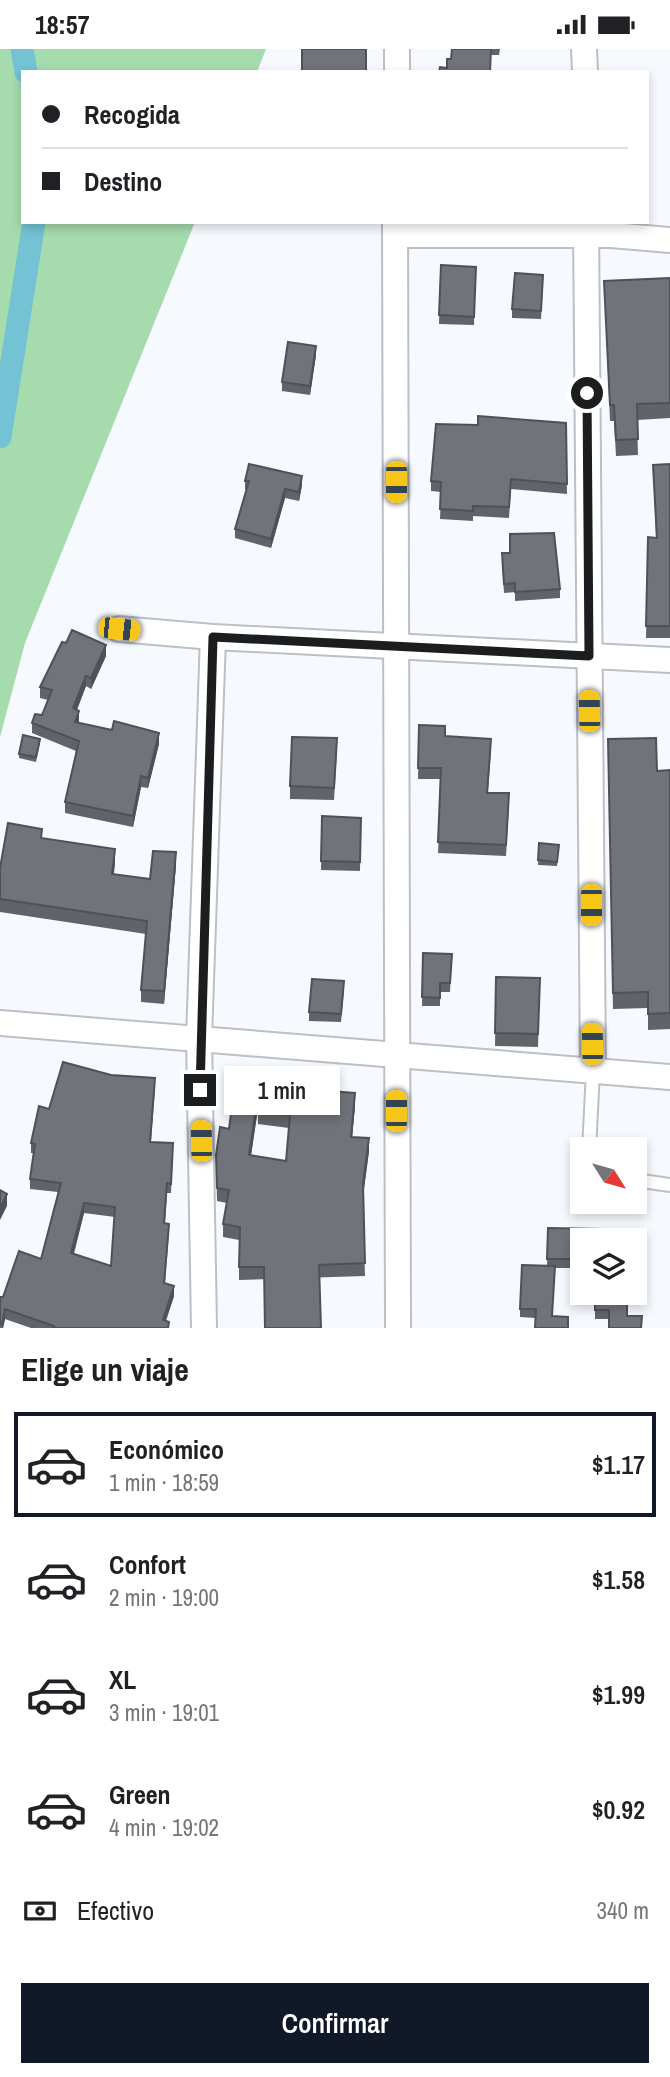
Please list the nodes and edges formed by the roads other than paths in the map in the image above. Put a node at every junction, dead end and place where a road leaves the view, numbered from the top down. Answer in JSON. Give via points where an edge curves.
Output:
{"nodes":[{"id":1,"x":397,"y":49,"type":"edge"},
{"id":2,"x":584,"y":49,"type":"edge"},
{"id":3,"x":397,"y":70,"type":"edge"},
{"id":4,"x":585,"y":70,"type":"edge"},
{"id":5,"x":395,"y":229,"type":"edge"},
{"id":6,"x":586,"y":229,"type":"edge"},
{"id":7,"x":670,"y":240,"type":"edge"},
{"id":8,"x":119,"y":629,"type":"dead end"},
{"id":9,"x":213,"y":637,"type":"junction"},
{"id":10,"x":396,"y":646,"type":"junction"},
{"id":11,"x":589,"y":656,"type":"junction"},
{"id":12,"x":670,"y":660,"type":"edge"},
{"id":13,"x":0,"y":1023,"type":"edge"},
{"id":14,"x":199,"y":1038,"type":"junction"},
{"id":15,"x":395,"y":1056,"type":"junction"},
{"id":16,"x":593,"y":1071,"type":"junction"},
{"id":17,"x":670,"y":1077,"type":"edge"},
{"id":18,"x":590,"y":1137,"type":"edge"},
{"id":19,"x":648,"y":1182,"type":"edge"},
{"id":20,"x":670,"y":1185,"type":"edge"},
{"id":21,"x":204,"y":1328,"type":"edge"},
{"id":22,"x":398,"y":1328,"type":"edge"}],
"edges":[{"from":1,"to":3,"type":"street"},
{"from":2,"to":4,"type":"street"},
{"from":5,"to":6,"type":"street"},
{"from":5,"to":10,"type":"street"},
{"from":6,"to":7,"type":"street"},
{"from":6,"to":11,"type":"street"},
{"from":8,"to":9,"type":"street"},
{"from":9,"to":10,"type":"street"},
{"from":9,"to":14,"type":"street"},
{"from":10,"to":11,"type":"street"},
{"from":10,"to":15,"type":"street"},
{"from":11,"to":12,"type":"street"},
{"from":11,"to":16,"type":"street"},
{"from":13,"to":14,"type":"street"},
{"from":14,"to":15,"type":"street"},
{"from":14,"to":21,"type":"street"},
{"from":15,"to":16,"type":"street"},
{"from":15,"to":22,"type":"street"},
{"from":16,"to":17,"type":"street"},
{"from":16,"to":18,"type":"lane"},
{"from":19,"to":20,"type":"lane"}]}
